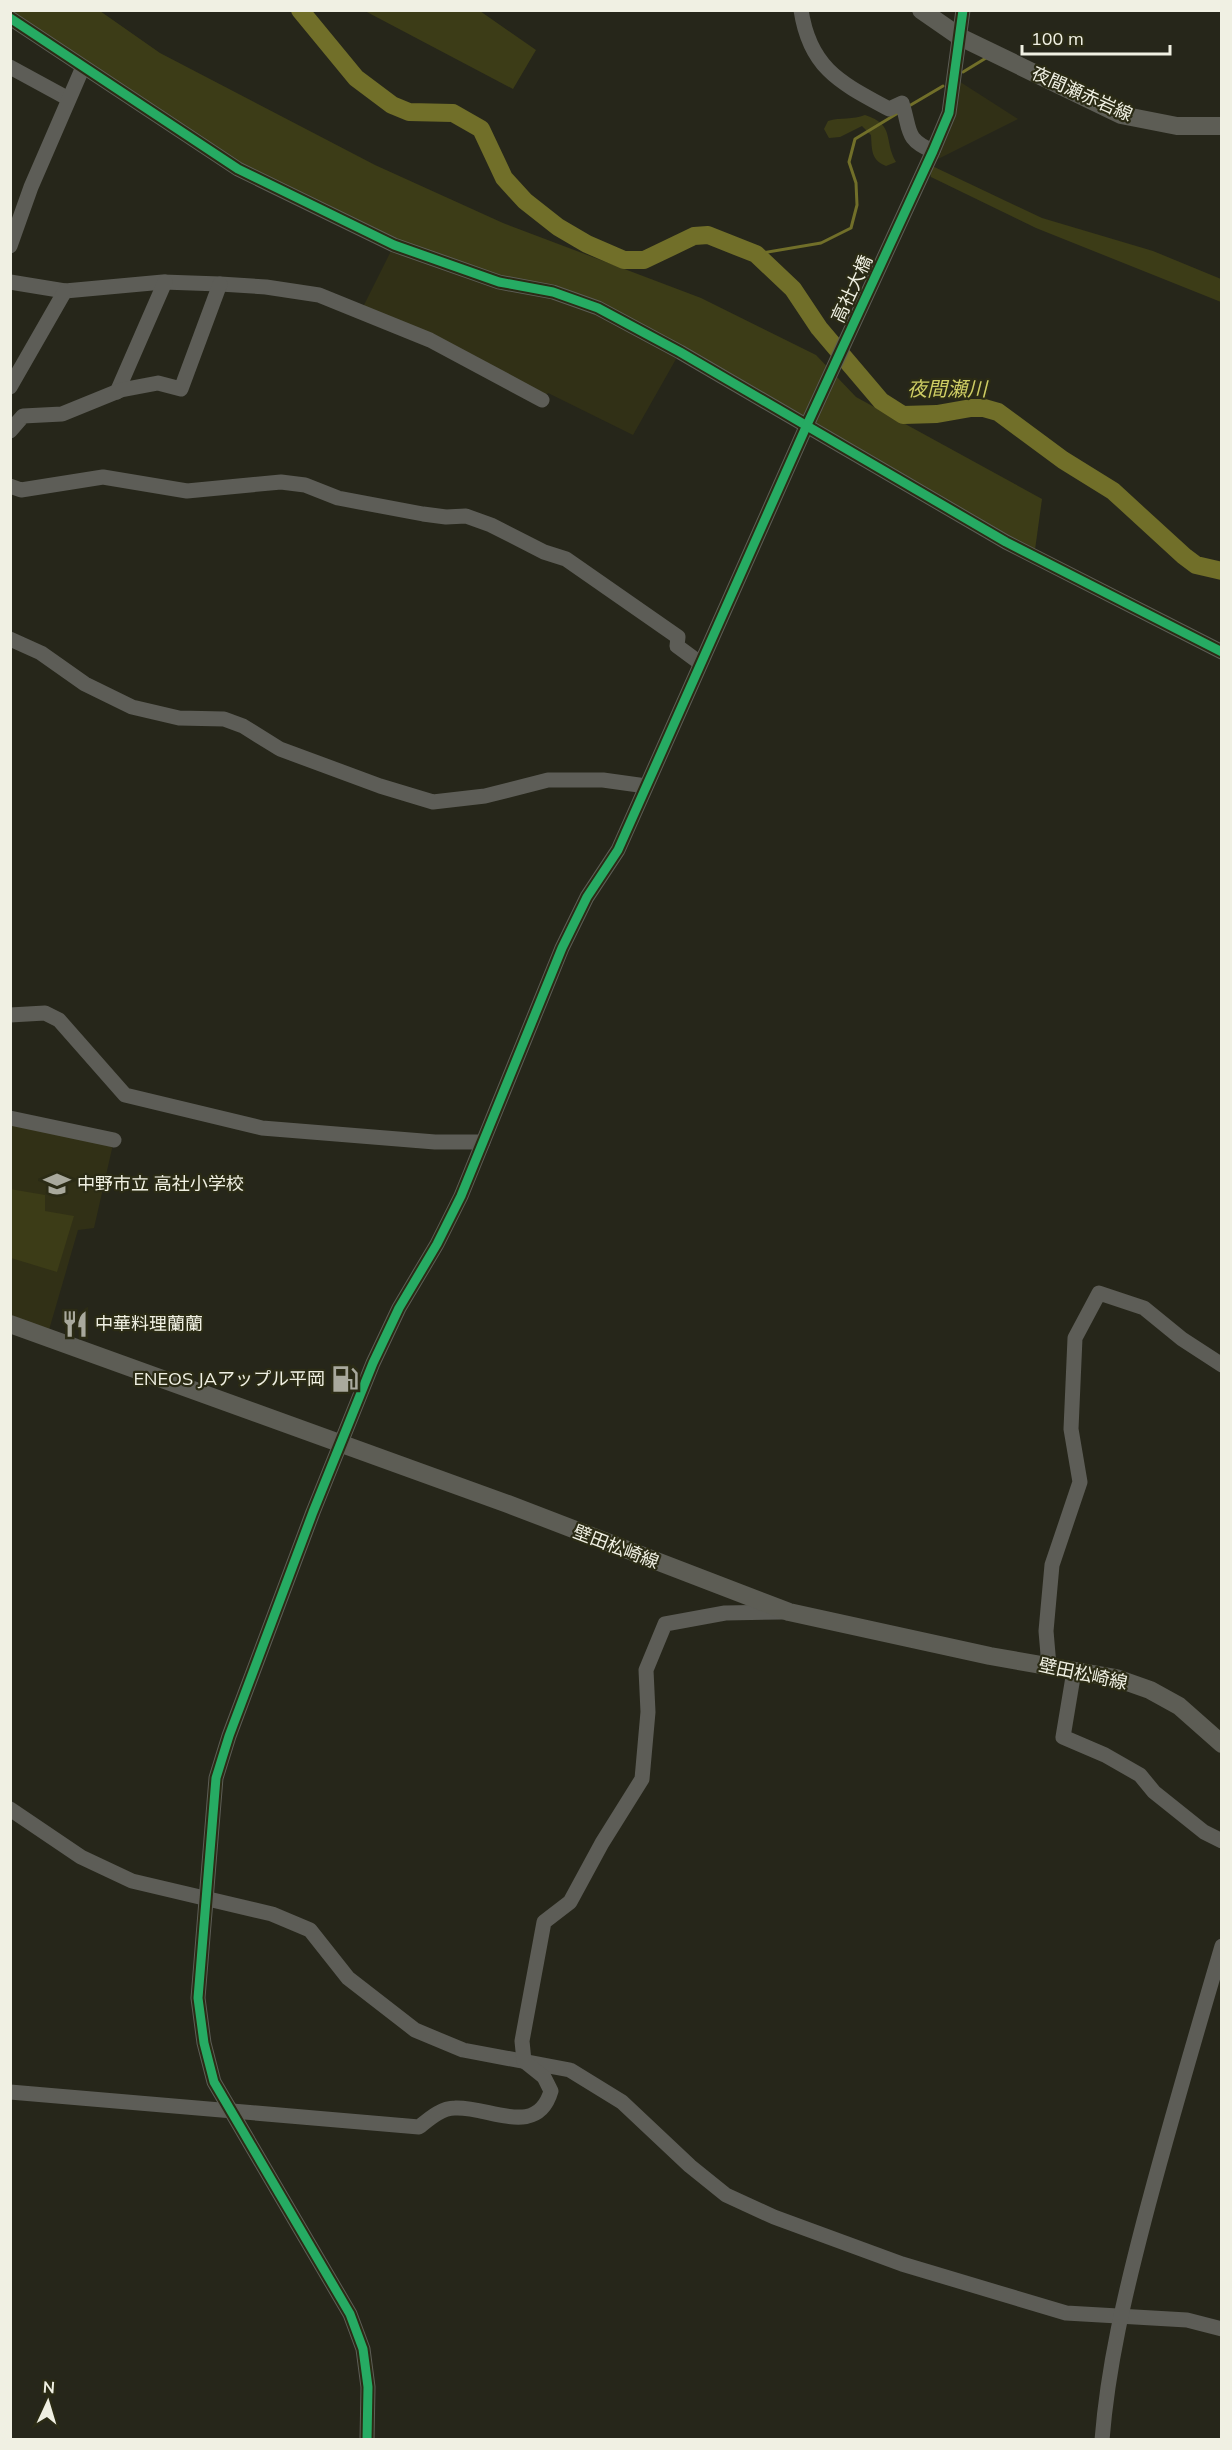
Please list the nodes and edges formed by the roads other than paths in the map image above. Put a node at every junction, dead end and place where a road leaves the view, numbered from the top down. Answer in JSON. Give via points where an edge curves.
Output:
{"nodes":[{"id":1,"x":801,"y":10,"type":"edge"},
{"id":2,"x":921,"y":10,"type":"edge"},
{"id":3,"x":963,"y":10,"type":"edge"},
{"id":4,"x":10,"y":18,"type":"edge"},
{"id":5,"x":960,"y":37,"type":"junction"},
{"id":6,"x":10,"y":67,"type":"edge"},
{"id":7,"x":82,"y":67,"type":"junction"},
{"id":8,"x":67,"y":98,"type":"junction"},
{"id":9,"x":1221,"y":126,"type":"edge"},
{"id":10,"x":930,"y":158,"type":"junction"},
{"id":11,"x":10,"y":246,"type":"edge"},
{"id":12,"x":10,"y":282,"type":"edge"},
{"id":13,"x":165,"y":282,"type":"junction"},
{"id":14,"x":220,"y":284,"type":"junction"},
{"id":15,"x":65,"y":291,"type":"junction"},
{"id":16,"x":10,"y":387,"type":"edge"},
{"id":17,"x":117,"y":392,"type":"junction"},
{"id":18,"x":542,"y":400,"type":"dead end"},
{"id":19,"x":806,"y":427,"type":"junction"},
{"id":20,"x":10,"y":431,"type":"edge"},
{"id":21,"x":10,"y":486,"type":"edge"},
{"id":22,"x":10,"y":639,"type":"edge"},
{"id":23,"x":1221,"y":652,"type":"edge"},
{"id":24,"x":700,"y":663,"type":"junction"},
{"id":25,"x":646,"y":786,"type":"junction"},
{"id":26,"x":10,"y":1015,"type":"edge"},
{"id":27,"x":10,"y":1118,"type":"edge"},
{"id":28,"x":114,"y":1140,"type":"dead end"},
{"id":29,"x":483,"y":1142,"type":"junction"},
{"id":30,"x":10,"y":1324,"type":"edge"},
{"id":31,"x":1221,"y":1365,"type":"edge"},
{"id":32,"x":340,"y":1443,"type":"junction"},
{"id":33,"x":789,"y":1612,"type":"junction"},
{"id":34,"x":1049,"y":1666,"type":"junction"},
{"id":35,"x":1074,"y":1671,"type":"junction"},
{"id":36,"x":1221,"y":1744,"type":"edge"},
{"id":37,"x":10,"y":1809,"type":"edge"},
{"id":38,"x":1221,"y":1841,"type":"edge"},
{"id":39,"x":206,"y":1898,"type":"junction"},
{"id":40,"x":1221,"y":1946,"type":"edge"},
{"id":41,"x":524,"y":2061,"type":"junction"},
{"id":42,"x":10,"y":2092,"type":"edge"},
{"id":43,"x":231,"y":2109,"type":"junction"},
{"id":44,"x":1120,"y":2317,"type":"junction"},
{"id":45,"x":1221,"y":2329,"type":"edge"},
{"id":46,"x":367,"y":2439,"type":"edge"},
{"id":47,"x":1102,"y":2439,"type":"edge"}],
"edges":[{"from":1,"to":10,"type":"street","via":[[814,57],[835,76],[889,109],[904,109],[910,136]]},
{"from":2,"to":5,"type":"main road","name":"夜間瀬赤岩線"},
{"from":3,"to":5,"type":"street","name":"高社大橋"},
{"from":4,"to":7,"type":"street"},
{"from":5,"to":9,"type":"main road","name":"夜間瀬赤岩線","via":[[1122,115],[1177,126]]},
{"from":5,"to":10,"type":"street","name":"高社大橋","via":[[949,113]]},
{"from":6,"to":8,"type":"street"},
{"from":7,"to":8,"type":"street"},
{"from":7,"to":19,"type":"street","via":[[238,169],[322,212],[394,245],[499,282],[553,292],[598,308]]},
{"from":8,"to":11,"type":"street"},
{"from":10,"to":19,"type":"street","name":"高社大橋"},
{"from":12,"to":15,"type":"street"},
{"from":13,"to":14,"type":"street"},
{"from":13,"to":15,"type":"street"},
{"from":13,"to":17,"type":"street"},
{"from":14,"to":17,"type":"street","via":[[181,389],[158,383]]},
{"from":14,"to":18,"type":"street","via":[[319,296],[430,340]]},
{"from":15,"to":16,"type":"street"},
{"from":17,"to":20,"type":"street","via":[[62,414],[23,416]]},
{"from":19,"to":23,"type":"street","via":[[1006,542]]},
{"from":19,"to":24,"type":"street","name":"高社大橋"},
{"from":21,"to":24,"type":"street","via":[[21,490],[103,477],[187,490],[282,482],[401,510],[466,516],[583,569],[678,637],[678,646]]},
{"from":22,"to":25,"type":"street","via":[[132,707],[178,718],[224,719],[280,749],[433,802],[485,796],[548,780],[603,780]]},
{"from":24,"to":25,"type":"street","name":"高社大橋"},
{"from":25,"to":29,"type":"street","name":"高社大橋","via":[[618,850],[587,897],[562,948]]},
{"from":26,"to":29,"type":"street","via":[[45,1013],[59,1020],[125,1095],[262,1128],[435,1142]]},
{"from":27,"to":28,"type":"street"},
{"from":29,"to":32,"type":"street","name":"高社大橋","via":[[441,1235],[399,1308]]},
{"from":30,"to":32,"type":"main road","name":"壁田松崎線"},
{"from":31,"to":34,"type":"street","via":[[1144,1308],[1099,1293],[1094,1301],[1075,1338],[1071,1429],[1080,1482],[1052,1565],[1046,1631]]},
{"from":32,"to":33,"type":"main road","name":"壁田松崎線"},
{"from":32,"to":39,"type":"street","name":"高社大橋","via":[[216,1778]]},
{"from":33,"to":34,"type":"main road","name":"壁田松崎線"},
{"from":33,"to":41,"type":"street","via":[[725,1613],[665,1624],[646,1670],[648,1712],[642,1779],[570,1902],[544,1922],[522,2041]]},
{"from":34,"to":35,"type":"main road","name":"壁田松崎線"},
{"from":35,"to":36,"type":"main road","name":"壁田松崎線","via":[[1116,1678],[1150,1690],[1179,1706]]},
{"from":35,"to":38,"type":"street","via":[[1063,1737],[1140,1775],[1154,1792]]},
{"from":37,"to":39,"type":"street","via":[[81,1857],[132,1881]]},
{"from":39,"to":41,"type":"street","via":[[272,1914],[310,1930],[348,1978],[415,2030],[463,2050]]},
{"from":39,"to":43,"type":"street","name":"高社大橋","via":[[198,1998],[202,2032],[214,2082]]},
{"from":40,"to":44,"type":"street","via":[[1165,2138]]},
{"from":41,"to":43,"type":"street","via":[[544,2077],[552,2091],[547,2106],[533,2116],[454,2108],[438,2112],[419,2127]]},
{"from":41,"to":44,"type":"street","via":[[570,2070],[622,2102],[726,2195],[774,2217],[966,2285],[1066,2313]]},
{"from":42,"to":43,"type":"street"},
{"from":43,"to":46,"type":"street","name":"高社大橋","via":[[350,2314],[363,2349],[368,2387]]},
{"from":44,"to":45,"type":"street","via":[[1186,2320]]},
{"from":44,"to":47,"type":"street","via":[[1107,2382]]}]}
